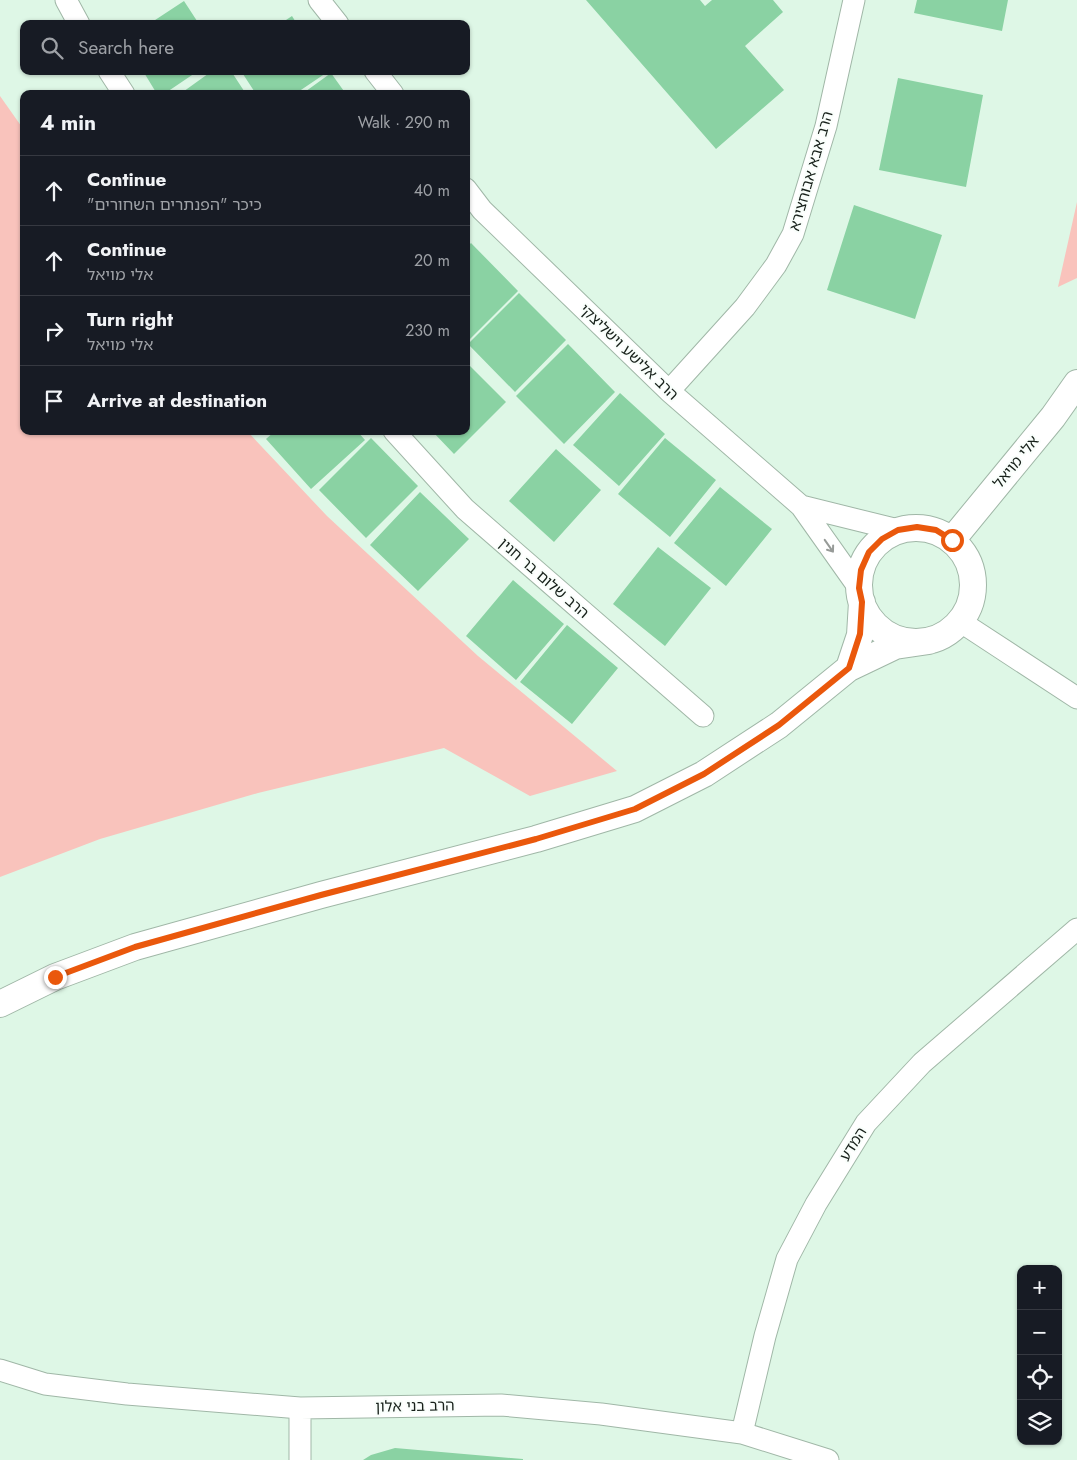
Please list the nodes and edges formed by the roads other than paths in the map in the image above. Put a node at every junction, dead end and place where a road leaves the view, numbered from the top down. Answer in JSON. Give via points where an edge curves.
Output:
{"nodes":[{"id":1,"x":66,"y":0,"type":"edge"},
{"id":2,"x":319,"y":0,"type":"edge"},
{"id":3,"x":854,"y":0,"type":"edge"},
{"id":4,"x":77,"y":20,"type":"edge"},
{"id":5,"x":335,"y":20,"type":"edge"},
{"id":6,"x":112,"y":75,"type":"edge"},
{"id":7,"x":378,"y":75,"type":"edge"},
{"id":8,"x":121,"y":90,"type":"edge"},
{"id":9,"x":390,"y":90,"type":"edge"},
{"id":10,"x":470,"y":194,"type":"edge"},
{"id":11,"x":1077,"y":383,"type":"edge"},
{"id":12,"x":668,"y":391,"type":"junction"},
{"id":13,"x":398,"y":435,"type":"edge"},
{"id":14,"x":801,"y":506,"type":"junction"},
{"id":15,"x":898,"y":530,"type":"junction"},
{"id":16,"x":952,"y":540,"type":"junction"},
{"id":17,"x":860,"y":595,"type":"junction"},
{"id":18,"x":960,"y":622,"type":"junction"},
{"id":19,"x":929,"y":641,"type":"junction"},
{"id":20,"x":849,"y":668,"type":"junction"},
{"id":21,"x":1077,"y":698,"type":"edge"},
{"id":22,"x":703,"y":716,"type":"dead end"},
{"id":23,"x":1077,"y":929,"type":"edge"},
{"id":24,"x":0,"y":1004,"type":"edge"},
{"id":25,"x":0,"y":1370,"type":"edge"},
{"id":26,"x":300,"y":1408,"type":"junction"},
{"id":27,"x":742,"y":1433,"type":"junction"},
{"id":28,"x":300,"y":1460,"type":"edge"},
{"id":29,"x":828,"y":1460,"type":"edge"}],
"edges":[{"from":1,"to":4,"type":"street"},
{"from":2,"to":5,"type":"street"},
{"from":3,"to":12,"type":"street","name":"הרב אבא אבוחצירא","via":[[826,126],[793,234],[776,266],[746,307]]},
{"from":6,"to":8,"type":"street"},
{"from":7,"to":9,"type":"street"},
{"from":10,"to":12,"type":"street","name":"הרב אלישע וישליצקי","via":[[482,210]]},
{"from":11,"to":16,"type":"street","name":"אלי מויאל"},
{"from":12,"to":14,"type":"street","name":"הרב אלישע וישליצקי"},
{"from":13,"to":22,"type":"street","name":"הרב שלום בר חנין","via":[[465,509]]},
{"from":14,"to":15,"type":"street","name":"הרב אלישע וישליצקי"},
{"from":14,"to":17,"type":"street","name":"הרב אלישע וישליצקי","one_way":true},
{"from":15,"to":16,"type":"street","via":[[917,527],[936,530]]},
{"from":15,"to":17,"type":"street","via":[[869,552],[861,570]]},
{"from":16,"to":18,"type":"street","via":[[970,564],[974,579],[973,594]]},
{"from":17,"to":19,"type":"street","via":[[869,618],[880,630],[912,642]]},
{"from":17,"to":20,"type":"street","via":[[860,634]]},
{"from":18,"to":19,"type":"street","via":[[946,634]]},
{"from":18,"to":21,"type":"street"},
{"from":19,"to":20,"type":"street","via":[[895,646]]},
{"from":20,"to":24,"type":"street","via":[[779,725],[704,774],[635,809],[536,839],[135,947],[55,977]]},
{"from":23,"to":27,"type":"street","name":"המדע","via":[[922,1063],[866,1123],[816,1204],[787,1259]]},
{"from":25,"to":26,"type":"street","name":"הרב בני אלון","via":[[45,1384]]},
{"from":26,"to":27,"type":"street","name":"הרב בני אלון","via":[[501,1405],[601,1414]]},
{"from":26,"to":28,"type":"street"},
{"from":27,"to":29,"type":"street","name":"הרב בני אלון"}]}
